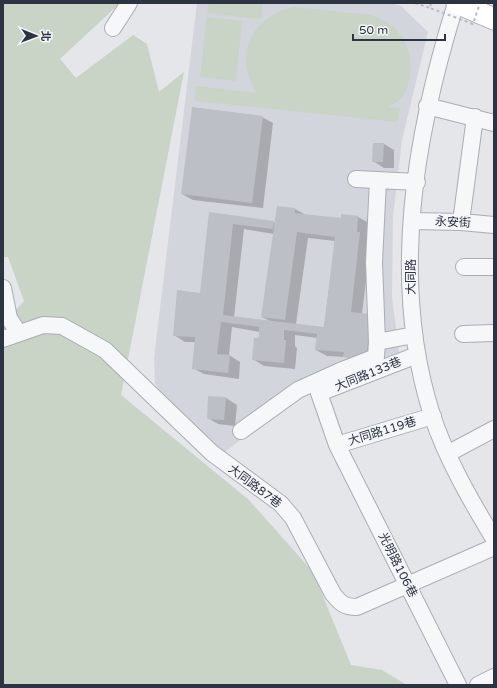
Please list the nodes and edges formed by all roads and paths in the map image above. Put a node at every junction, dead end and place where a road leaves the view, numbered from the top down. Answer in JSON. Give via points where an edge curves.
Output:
{"nodes":[{"id":1,"x":129,"y":3,"type":"edge"},
{"id":2,"x":415,"y":3,"type":"edge"},
{"id":3,"x":431,"y":3,"type":"edge"},
{"id":4,"x":456,"y":3,"type":"edge"},
{"id":5,"x":480,"y":3,"type":"edge"},
{"id":6,"x":430,"y":8,"type":"junction"},
{"id":7,"x":494,"y":19,"type":"edge"},
{"id":8,"x":113,"y":28,"type":"dead end"},
{"id":9,"x":427,"y":106,"type":"junction"},
{"id":10,"x":475,"y":117,"type":"junction"},
{"id":11,"x":494,"y":123,"type":"edge"},
{"id":12,"x":356,"y":179,"type":"dead end"},
{"id":13,"x":378,"y":180,"type":"junction"},
{"id":14,"x":416,"y":182,"type":"junction"},
{"id":15,"x":412,"y":221,"type":"junction"},
{"id":16,"x":461,"y":222,"type":"junction"},
{"id":17,"x":494,"y":225,"type":"edge"},
{"id":18,"x":464,"y":267,"type":"dead end"},
{"id":19,"x":494,"y":268,"type":"edge"},
{"id":20,"x":3,"y":288,"type":"edge"},
{"id":21,"x":18,"y":332,"type":"junction"},
{"id":22,"x":494,"y":332,"type":"edge"},
{"id":23,"x":463,"y":334,"type":"dead end"},
{"id":24,"x":414,"y":335,"type":"junction"},
{"id":25,"x":3,"y":339,"type":"edge"},
{"id":26,"x":377,"y":342,"type":"junction"},
{"id":27,"x":417,"y":354,"type":"junction"},
{"id":28,"x":319,"y":393,"type":"joint"},
{"id":29,"x":433,"y":416,"type":"junction"},
{"id":30,"x":494,"y":430,"type":"edge"},
{"id":31,"x":241,"y":431,"type":"dead end"},
{"id":32,"x":337,"y":445,"type":"junction"},
{"id":33,"x":449,"y":453,"type":"junction"},
{"id":34,"x":494,"y":539,"type":"edge"},
{"id":35,"x":494,"y":547,"type":"edge"},
{"id":36,"x":408,"y":585,"type":"junction"},
{"id":37,"x":494,"y":677,"type":"edge"},
{"id":38,"x":458,"y":685,"type":"edge"},
{"id":39,"x":478,"y":685,"type":"edge"}],
"edges":[{"from":1,"to":8,"type":"street"},
{"from":2,"to":6,"type":"path"},
{"from":3,"to":6,"type":"path","bridge":true},
{"from":4,"to":7,"type":"main road"},
{"from":4,"to":9,"type":"street","name":"大同路"},
{"from":5,"to":6,"type":"path","bridge":true,"via":[[473,24]]},
{"from":9,"to":10,"type":"street"},
{"from":9,"to":14,"type":"street","name":"大同路"},
{"from":10,"to":11,"type":"street"},
{"from":10,"to":16,"type":"street"},
{"from":12,"to":13,"type":"street"},
{"from":13,"to":14,"type":"street"},
{"from":13,"to":26,"type":"street","via":[[374,262]]},
{"from":14,"to":15,"type":"street","name":"大同路"},
{"from":15,"to":16,"type":"street","name":"永安街"},
{"from":15,"to":24,"type":"street","name":"大同路","via":[[411,307]]},
{"from":16,"to":17,"type":"street","name":"永安街"},
{"from":18,"to":19,"type":"street"},
{"from":20,"to":21,"type":"street","via":[[9,318]]},
{"from":21,"to":25,"type":"street","name":"大同路87巷"},
{"from":21,"to":36,"type":"street","name":"大同路87巷","via":[[43,325],[62,326],[105,350],[212,453],[281,504],[293,518],[333,594],[341,604],[357,607]]},
{"from":22,"to":23,"type":"street"},
{"from":24,"to":26,"type":"street"},
{"from":24,"to":27,"type":"street","name":"大同路"},
{"from":26,"to":31,"type":"street","via":[[376,357],[298,390]]},
{"from":27,"to":28,"type":"street","name":"大同路133巷"},
{"from":27,"to":29,"type":"street","name":"大同路"},
{"from":28,"to":32,"type":"street","name":"大同路119巷"},
{"from":29,"to":32,"type":"street","name":"大同路119巷"},
{"from":29,"to":33,"type":"street","name":"大同路"},
{"from":30,"to":33,"type":"street"},
{"from":32,"to":36,"type":"street","name":"光明路106巷"},
{"from":33,"to":34,"type":"street","name":"大同路","via":[[470,499]]},
{"from":35,"to":36,"type":"street","name":"大同路87巷"},
{"from":36,"to":38,"type":"street","name":"光明路106巷"},
{"from":37,"to":39,"type":"street"}]}
